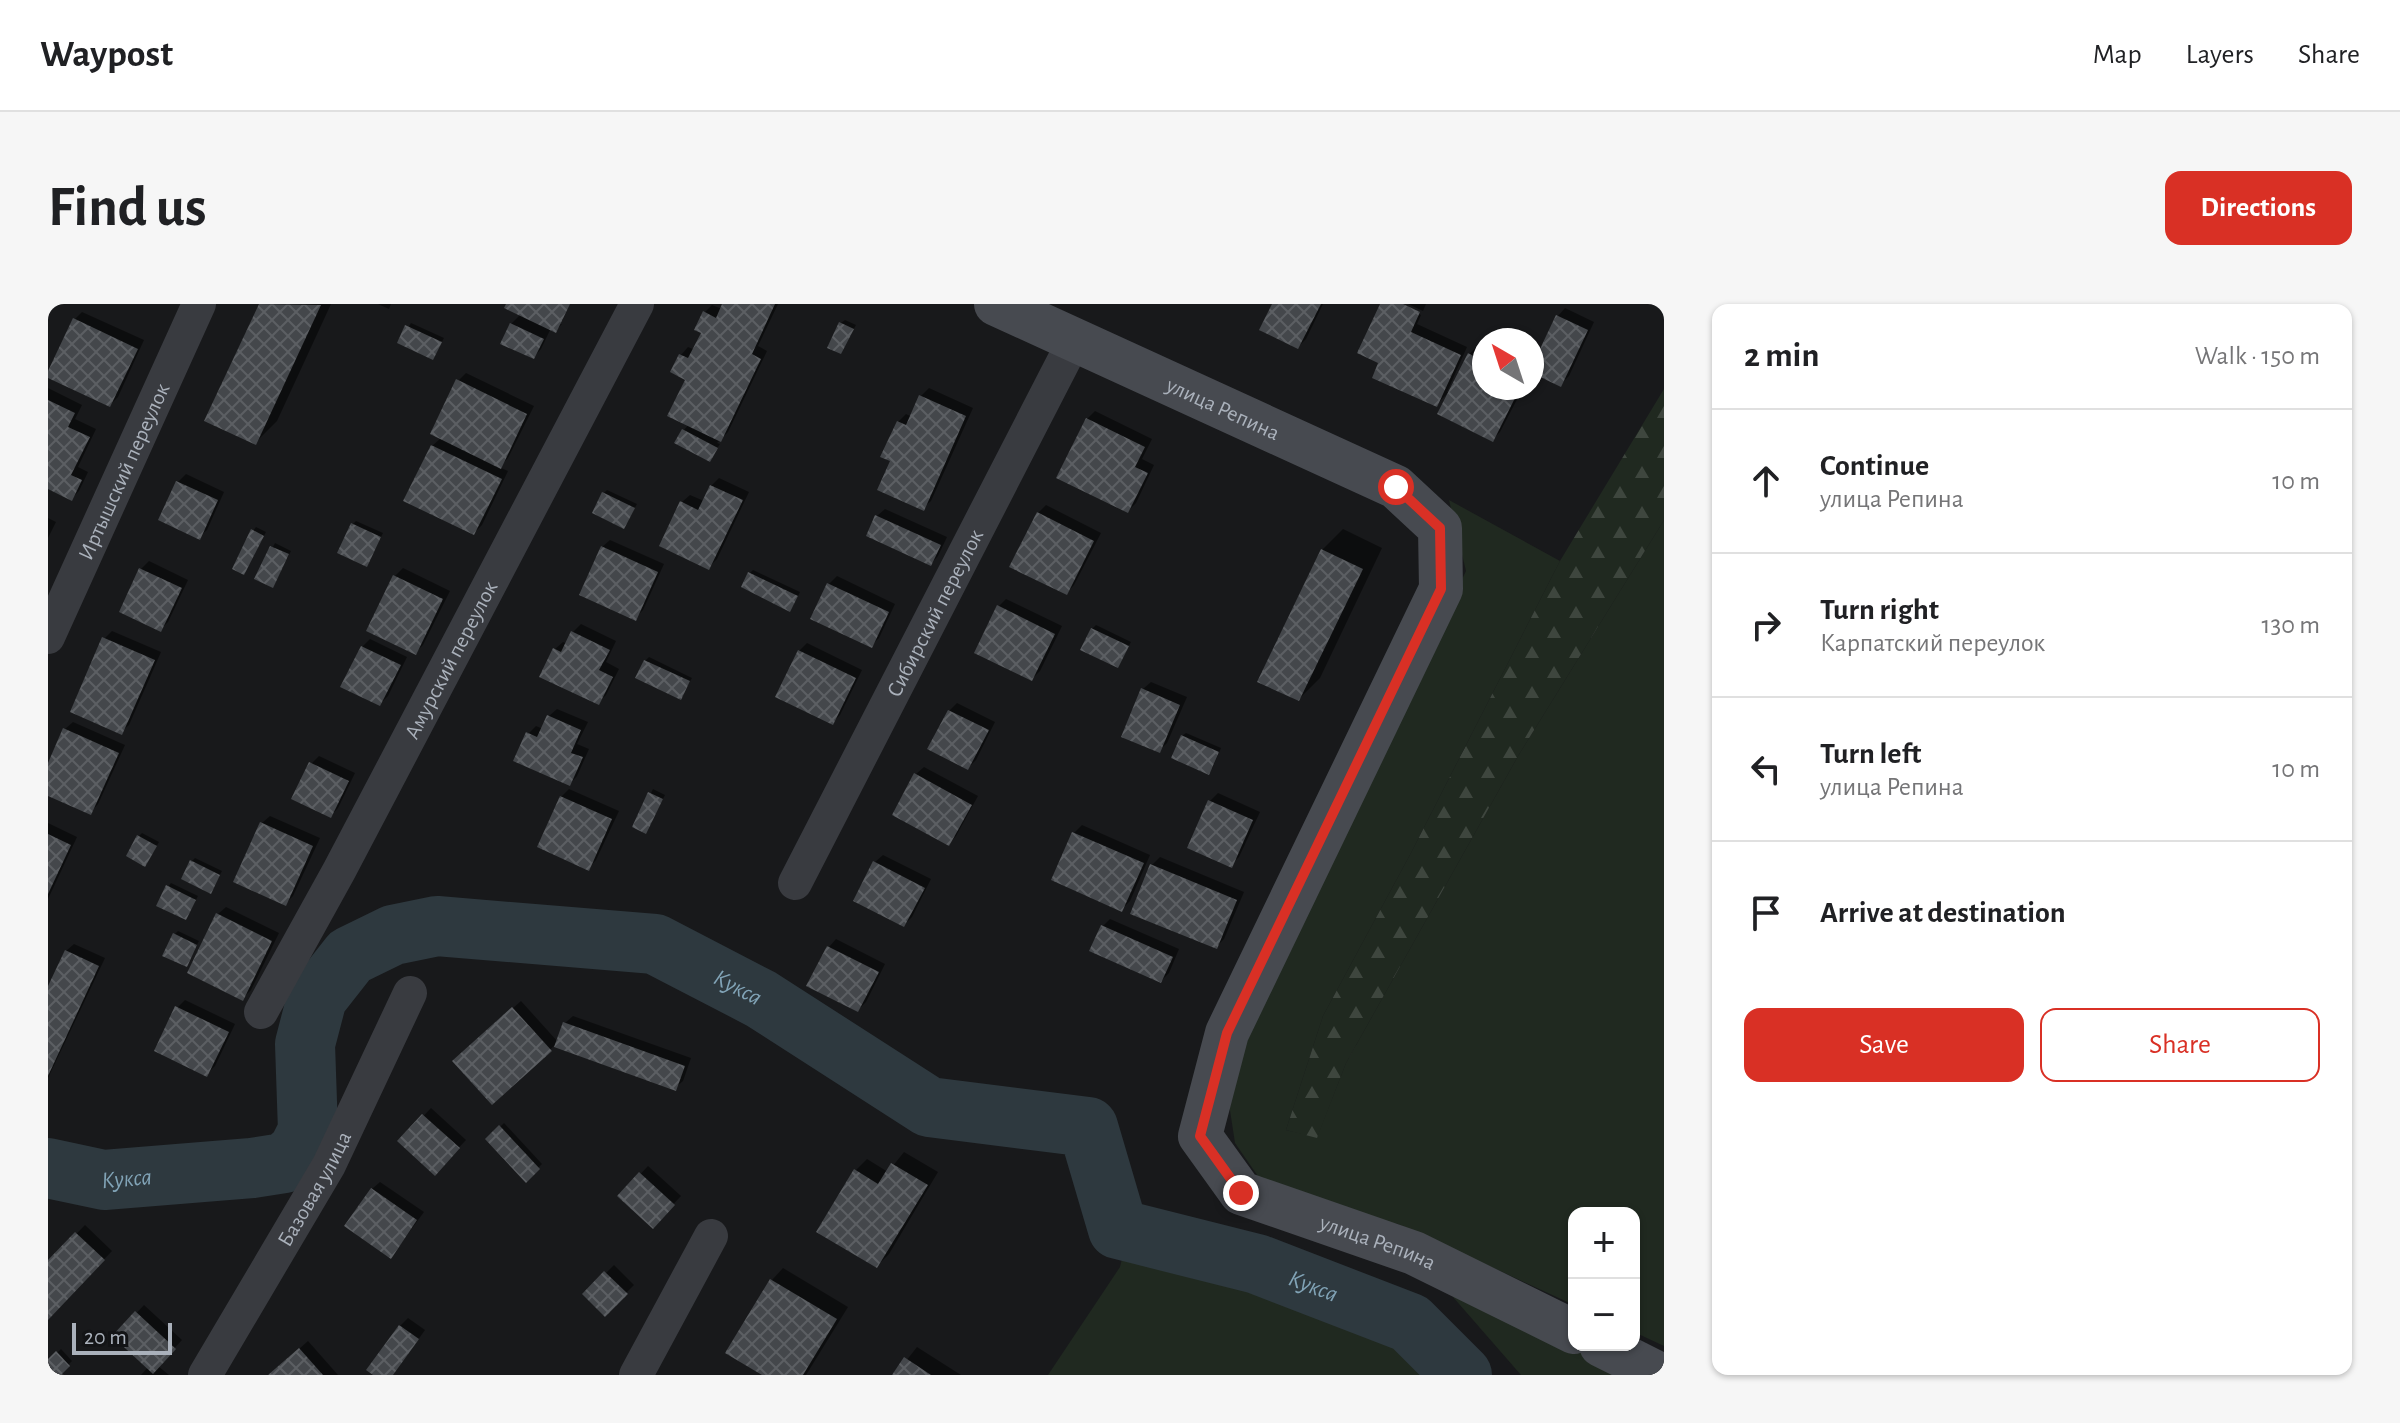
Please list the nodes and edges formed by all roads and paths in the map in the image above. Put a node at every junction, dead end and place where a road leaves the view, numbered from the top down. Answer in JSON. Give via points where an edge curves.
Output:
{"nodes":[{"id":1,"x":199,"y":304,"type":"edge"},
{"id":2,"x":637,"y":304,"type":"edge"},
{"id":3,"x":996,"y":304,"type":"edge"},
{"id":4,"x":1074,"y":341,"type":"junction"},
{"id":5,"x":48,"y":637,"type":"edge"},
{"id":6,"x":795,"y":883,"type":"dead end"},
{"id":7,"x":410,"y":993,"type":"dead end"},
{"id":8,"x":261,"y":1012,"type":"dead end"},
{"id":9,"x":711,"y":1236,"type":"dead end"},
{"id":10,"x":1568,"y":1329,"type":"edge"},
{"id":11,"x":1613,"y":1351,"type":"edge"},
{"id":12,"x":205,"y":1375,"type":"edge"},
{"id":13,"x":636,"y":1375,"type":"edge"},
{"id":14,"x":1661,"y":1375,"type":"edge"}],
"edges":[{"from":1,"to":5,"type":"street","name":"Иртышский переулок"},
{"from":2,"to":8,"type":"street","name":"Амурский переулок"},
{"from":3,"to":4,"type":"street","name":"улица Репина"},
{"from":4,"to":6,"type":"street","name":"Сибирский переулок"},
{"from":4,"to":10,"type":"street","name":"улица Репина","via":[[1396,487],[1440,528],[1441,589],[1227,1033],[1200,1136],[1241,1193],[1414,1253]]},
{"from":7,"to":12,"type":"street","name":"Базовая улица","via":[[329,1165]]},
{"from":9,"to":13,"type":"street"},
{"from":11,"to":14,"type":"street"}]}
